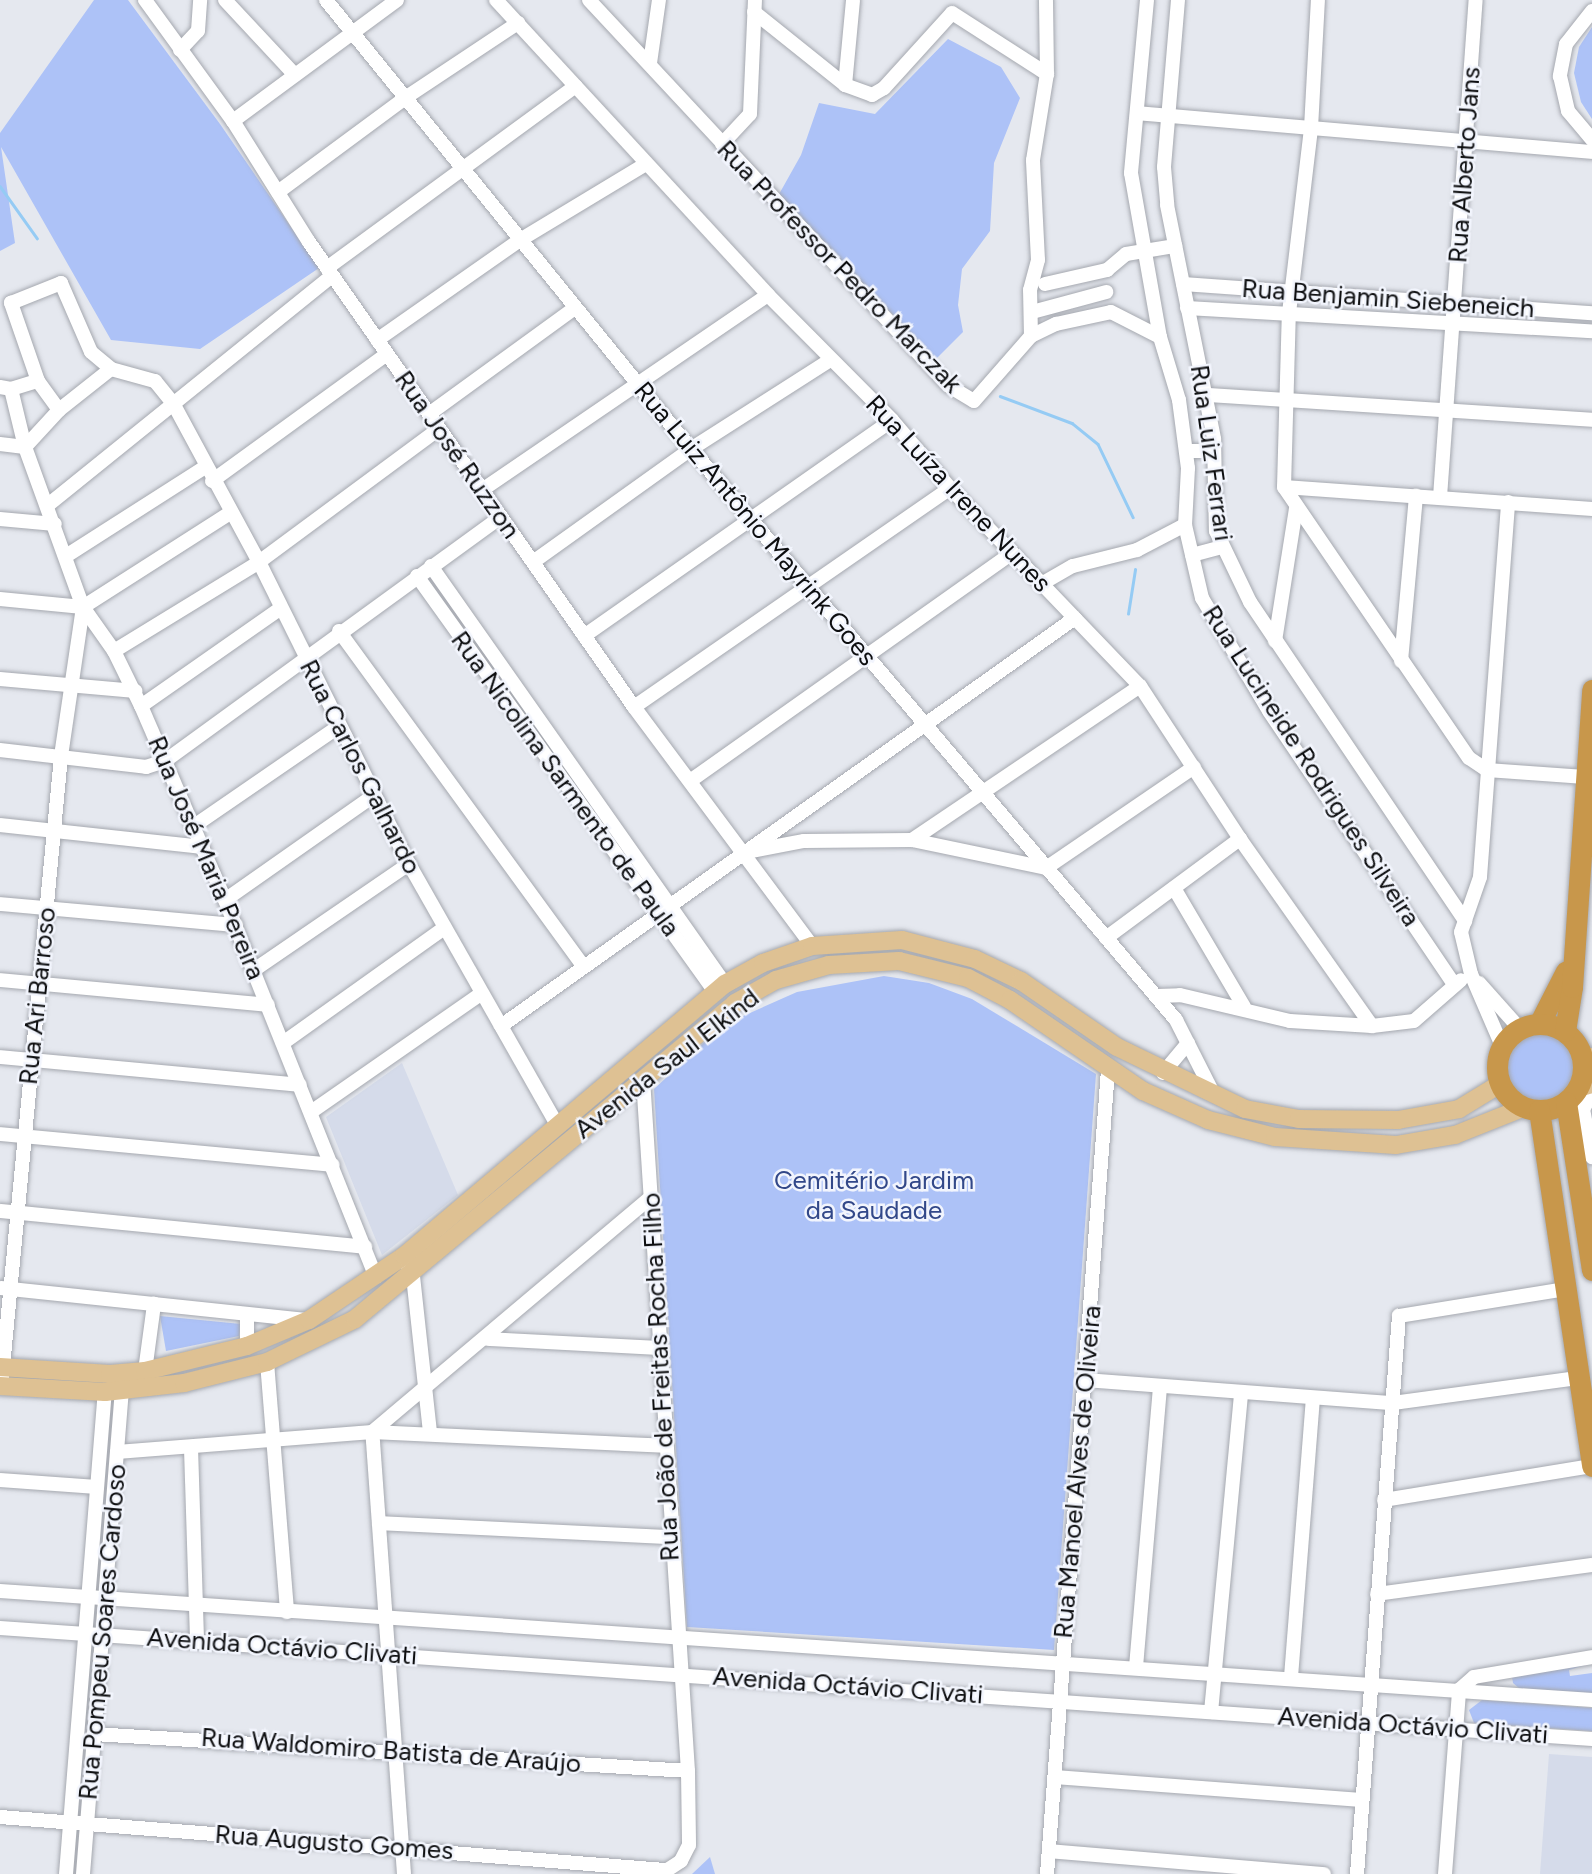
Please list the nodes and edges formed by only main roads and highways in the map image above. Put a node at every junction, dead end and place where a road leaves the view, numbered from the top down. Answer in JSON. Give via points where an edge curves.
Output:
{"nodes":[{"id":1,"x":1592,"y":690,"type":"edge"},
{"id":2,"x":812,"y":946,"type":"junction"},
{"id":3,"x":1572,"y":953,"type":"junction"},
{"id":4,"x":776,"y":980,"type":"junction"},
{"id":5,"x":1530,"y":1026,"type":"junction"},
{"id":6,"x":1564,"y":1031,"type":"junction"},
{"id":7,"x":665,"y":1037,"type":"junction"},
{"id":8,"x":1587,"y":1058,"type":"edge"},
{"id":9,"x":1108,"y":1070,"type":"junction"},
{"id":10,"x":1163,"y":1073,"type":"junction"},
{"id":11,"x":643,"y":1079,"type":"junction"},
{"id":12,"x":1500,"y":1084,"type":"junction"},
{"id":13,"x":1582,"y":1092,"type":"edge"},
{"id":14,"x":1532,"y":1109,"type":"junction"},
{"id":15,"x":1587,"y":1162,"type":"edge"},
{"id":16,"x":1592,"y":1270,"type":"edge"},
{"id":17,"x":183,"y":1364,"type":"junction"},
{"id":18,"x":145,"y":1371,"type":"junction"},
{"id":19,"x":1,"y":1377,"type":"edge"},
{"id":20,"x":184,"y":1383,"type":"junction"},
{"id":21,"x":114,"y":1391,"type":"junction"},
{"id":22,"x":1592,"y":1466,"type":"edge"}],
"edges":[{"from":1,"to":3,"type":"highway"},
{"from":2,"to":4,"type":"main road","via":[[810,962]]},
{"from":2,"to":7,"type":"main road","name":"Avenida Saul Elkind","via":[[763,963],[720,988]]},
{"from":2,"to":10,"type":"main road","name":"Avenida Saul Elkind","via":[[902,940],[975,959],[1021,981],[1117,1048]]},
{"from":3,"to":5,"type":"highway","via":[[1559,991]]},
{"from":3,"to":6,"type":"highway","via":[[1572,988]]},
{"from":4,"to":9,"type":"main road","name":"Avenida Saul Elkind","via":[[852,962],[899,961],[946,970],[1010,1000]]},
{"from":4,"to":11,"type":"main road","name":"Avenida Saul Elkind","via":[[735,1003]]},
{"from":5,"to":6,"type":"highway"},
{"from":5,"to":12,"type":"highway","via":[[1502,1046],[1497,1059]]},
{"from":6,"to":8,"type":"highway"},
{"from":7,"to":11,"type":"main road","via":[[643,1065]]},
{"from":7,"to":17,"type":"main road","name":"Avenida Saul Elkind","via":[[376,1277],[309,1320],[247,1346]]},
{"from":8,"to":13,"type":"highway"},
{"from":9,"to":10,"type":"main road","via":[[1113,1062],[1122,1060],[1146,1072]]},
{"from":9,"to":14,"type":"main road","name":"Avenida Saul Elkind","via":[[1172,1106],[1208,1120],[1300,1142],[1409,1144],[1463,1133]]},
{"from":10,"to":12,"type":"main road","name":"Avenida Saul Elkind","via":[[1245,1109],[1299,1119],[1377,1122],[1459,1109]]},
{"from":11,"to":20,"type":"main road","name":"Avenida Saul Elkind","via":[[413,1276],[355,1319],[267,1362]]},
{"from":12,"to":14,"type":"highway"},
{"from":13,"to":14,"type":"highway"},
{"from":13,"to":15,"type":"highway"},
{"from":14,"to":22,"type":"highway"},
{"from":15,"to":16,"type":"highway"},
{"from":17,"to":18,"type":"main road","name":"Avenida Saul Elkind"},
{"from":17,"to":20,"type":"main road"},
{"from":18,"to":19,"type":"main road","name":"Avenida Saul Elkind"},
{"from":18,"to":21,"type":"main road","via":[[113,1380]]},
{"from":19,"to":21,"type":"main road","name":"Avenida Saul Elkind"},
{"from":20,"to":21,"type":"main road","name":"Avenida Saul Elkind"}]}
